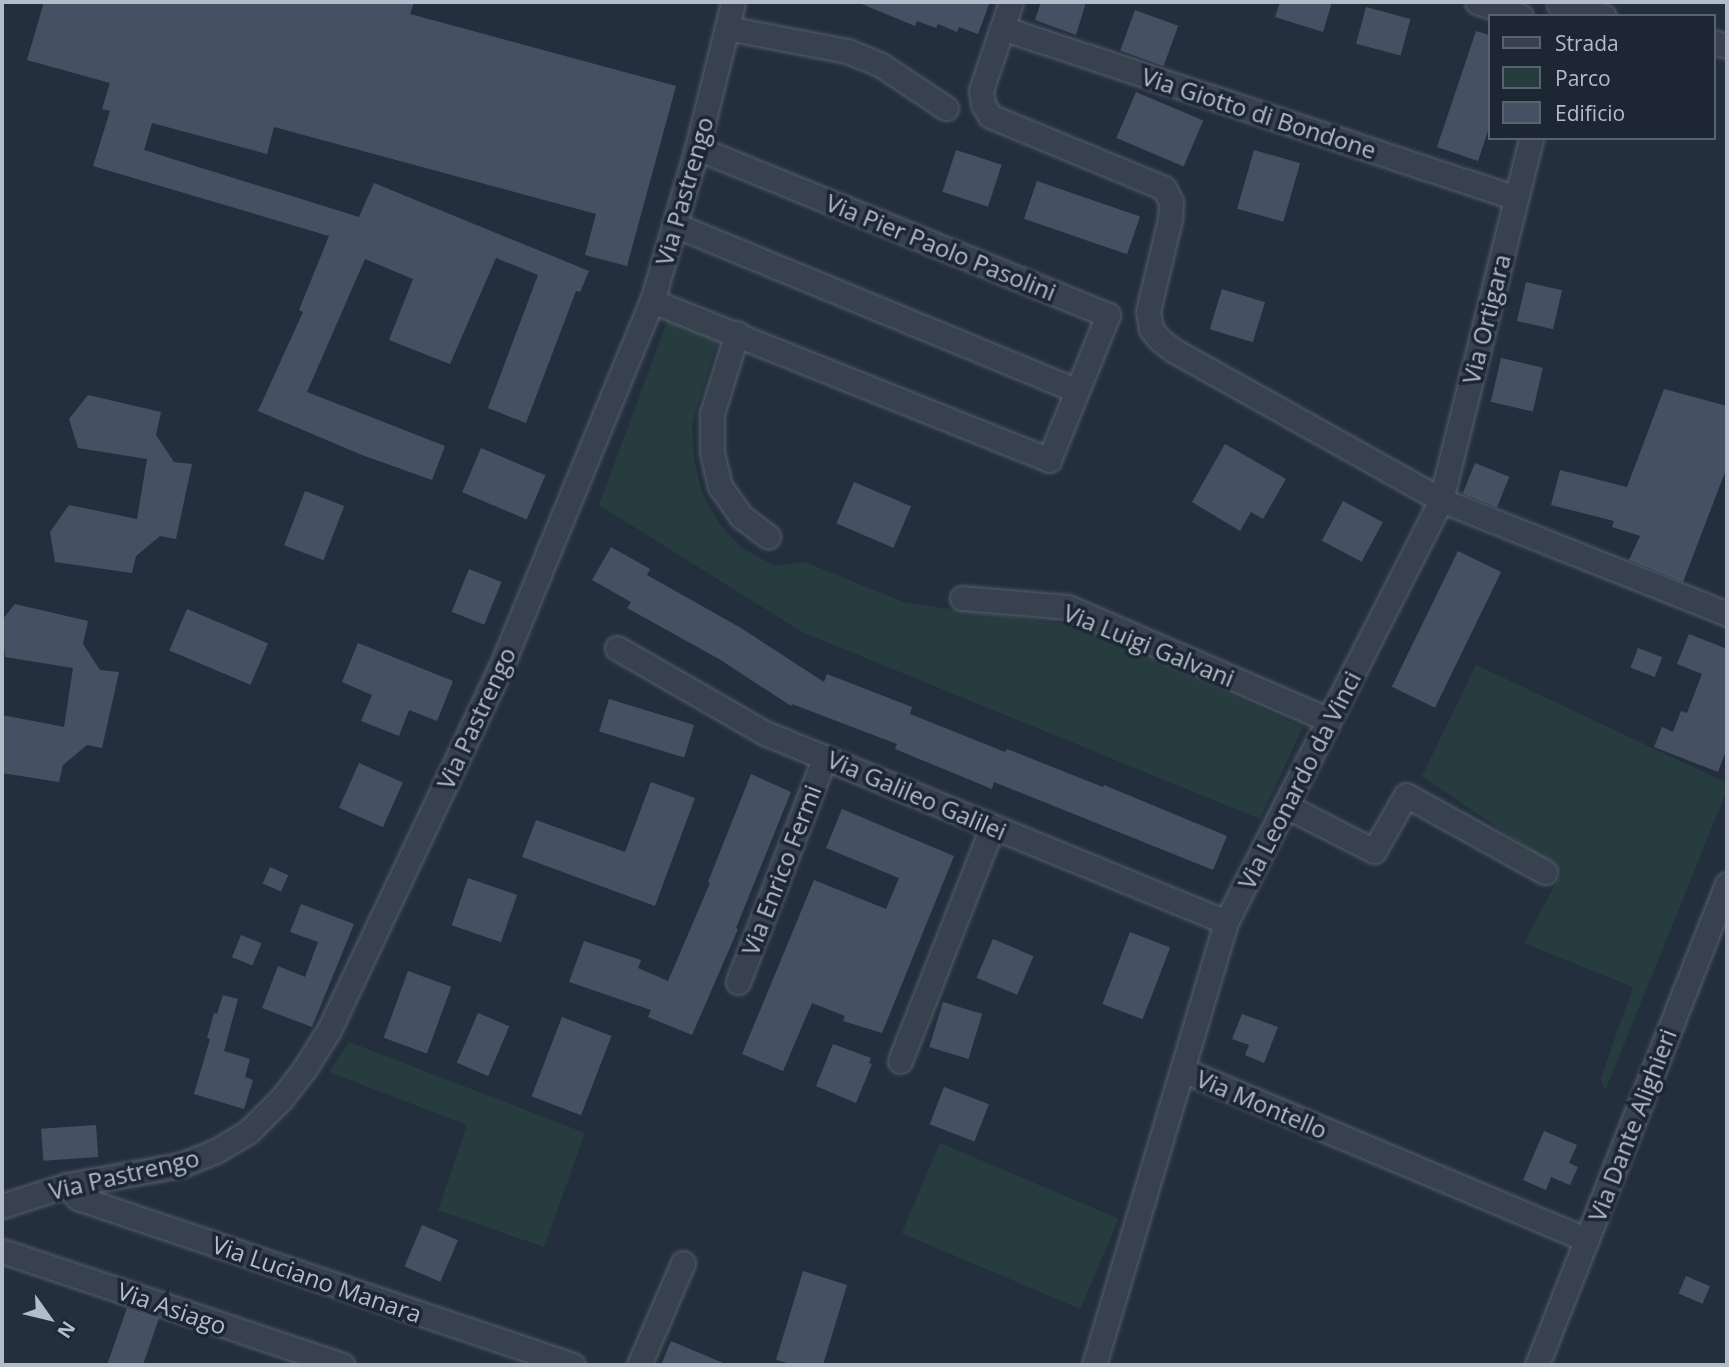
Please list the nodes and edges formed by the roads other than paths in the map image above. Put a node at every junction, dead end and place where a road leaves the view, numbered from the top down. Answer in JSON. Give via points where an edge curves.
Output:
{"nodes":[{"id":1,"x":733,"y":2,"type":"edge"},
{"id":2,"x":1011,"y":2,"type":"edge"},
{"id":3,"x":1477,"y":2,"type":"edge"},
{"id":4,"x":1559,"y":7,"type":"edge"},
{"id":5,"x":1515,"y":14,"type":"edge"},
{"id":6,"x":1594,"y":14,"type":"edge"},
{"id":7,"x":727,"y":28,"type":"junction"},
{"id":8,"x":1002,"y":28,"type":"junction"},
{"id":9,"x":946,"y":108,"type":"dead end"},
{"id":10,"x":1530,"y":140,"type":"edge"},
{"id":11,"x":697,"y":148,"type":"junction"},
{"id":12,"x":1516,"y":198,"type":"junction"},
{"id":13,"x":675,"y":225,"type":"junction"},
{"id":14,"x":652,"y":301,"type":"junction"},
{"id":15,"x":737,"y":333,"type":"junction"},
{"id":16,"x":1076,"y":390,"type":"junction"},
{"id":17,"x":1441,"y":500,"type":"junction"},
{"id":18,"x":768,"y":536,"type":"dead end"},
{"id":19,"x":962,"y":598,"type":"dead end"},
{"id":20,"x":1727,"y":614,"type":"edge"},
{"id":21,"x":617,"y":648,"type":"dead end"},
{"id":22,"x":1329,"y":720,"type":"junction"},
{"id":23,"x":825,"y":757,"type":"junction"},
{"id":24,"x":1286,"y":806,"type":"junction"},
{"id":25,"x":992,"y":827,"type":"junction"},
{"id":26,"x":1545,"y":872,"type":"dead end"},
{"id":27,"x":1727,"y":884,"type":"edge"},
{"id":28,"x":1226,"y":922,"type":"junction"},
{"id":29,"x":737,"y":982,"type":"dead end"},
{"id":30,"x":900,"y":1061,"type":"dead end"},
{"id":31,"x":1183,"y":1070,"type":"junction"},
{"id":32,"x":67,"y":1185,"type":"junction"},
{"id":33,"x":2,"y":1206,"type":"edge"},
{"id":34,"x":1587,"y":1240,"type":"junction"},
{"id":35,"x":2,"y":1251,"type":"edge"},
{"id":36,"x":683,"y":1263,"type":"dead end"},
{"id":37,"x":342,"y":1365,"type":"edge"},
{"id":38,"x":573,"y":1365,"type":"edge"},
{"id":39,"x":639,"y":1365,"type":"edge"},
{"id":40,"x":1094,"y":1365,"type":"edge"},
{"id":41,"x":1537,"y":1365,"type":"edge"}],
"edges":[{"from":1,"to":7,"type":"street","name":"Via Pastrengo"},
{"from":2,"to":8,"type":"street"},
{"from":3,"to":5,"type":"street"},
{"from":4,"to":6,"type":"street"},
{"from":7,"to":9,"type":"street","via":[[847,51],[881,65]]},
{"from":7,"to":11,"type":"street","name":"Via Pastrengo"},
{"from":8,"to":12,"type":"street","name":"Via Giotto di Bondone"},
{"from":8,"to":17,"type":"street","via":[[981,90],[990,116],[1164,188],[1171,202],[1170,219],[1148,311],[1159,339]]},
{"from":10,"to":12,"type":"street","name":"Via Ortigara"},
{"from":11,"to":13,"type":"street","name":"Via Pastrengo"},
{"from":11,"to":16,"type":"street","name":"Via Pier Paolo Pasolini","via":[[1108,315]]},
{"from":12,"to":17,"type":"street","name":"Via Ortigara"},
{"from":13,"to":14,"type":"street","name":"Via Pastrengo"},
{"from":13,"to":16,"type":"street"},
{"from":14,"to":15,"type":"street","name":"Via Pier Paolo Pasolini"},
{"from":14,"to":32,"type":"street","name":"Via Pastrengo","via":[[505,657],[329,1030],[305,1068],[248,1132],[216,1151],[181,1164]]},
{"from":15,"to":16,"type":"street","name":"Via Pier Paolo Pasolini","via":[[1049,460]]},
{"from":15,"to":18,"type":"street","via":[[712,414],[712,452],[720,486],[741,516]]},
{"from":17,"to":20,"type":"street"},
{"from":17,"to":22,"type":"street","name":"Via Leonardo da Vinci"},
{"from":19,"to":22,"type":"street","name":"Via Luigi Galvani","via":[[1068,607]]},
{"from":21,"to":23,"type":"street","name":"Via Galileo Galilei","via":[[765,733]]},
{"from":22,"to":24,"type":"street","name":"Via Leonardo da Vinci"},
{"from":23,"to":25,"type":"street","name":"Via Galileo Galilei"},
{"from":23,"to":29,"type":"street","name":"Via Enrico Fermi"},
{"from":24,"to":26,"type":"street","via":[[1374,850],[1406,794]]},
{"from":24,"to":28,"type":"street","name":"Via Leonardo da Vinci"},
{"from":25,"to":28,"type":"street","name":"Via Galileo Galilei"},
{"from":25,"to":30,"type":"street"},
{"from":27,"to":34,"type":"street","name":"Via Dante Alighieri"},
{"from":28,"to":31,"type":"street","name":"Via Leonardo da Vinci"},
{"from":31,"to":34,"type":"street","name":"Via Montello"},
{"from":31,"to":40,"type":"street","name":"Via Montello"},
{"from":32,"to":33,"type":"street","name":"Via Pastrengo"},
{"from":32,"to":38,"type":"street","name":"Via Luciano Manara","via":[[78,1198]]},
{"from":34,"to":41,"type":"street","name":"Via Dante Alighieri"},
{"from":35,"to":37,"type":"street","name":"Via Asiago"},
{"from":36,"to":39,"type":"street"}]}
